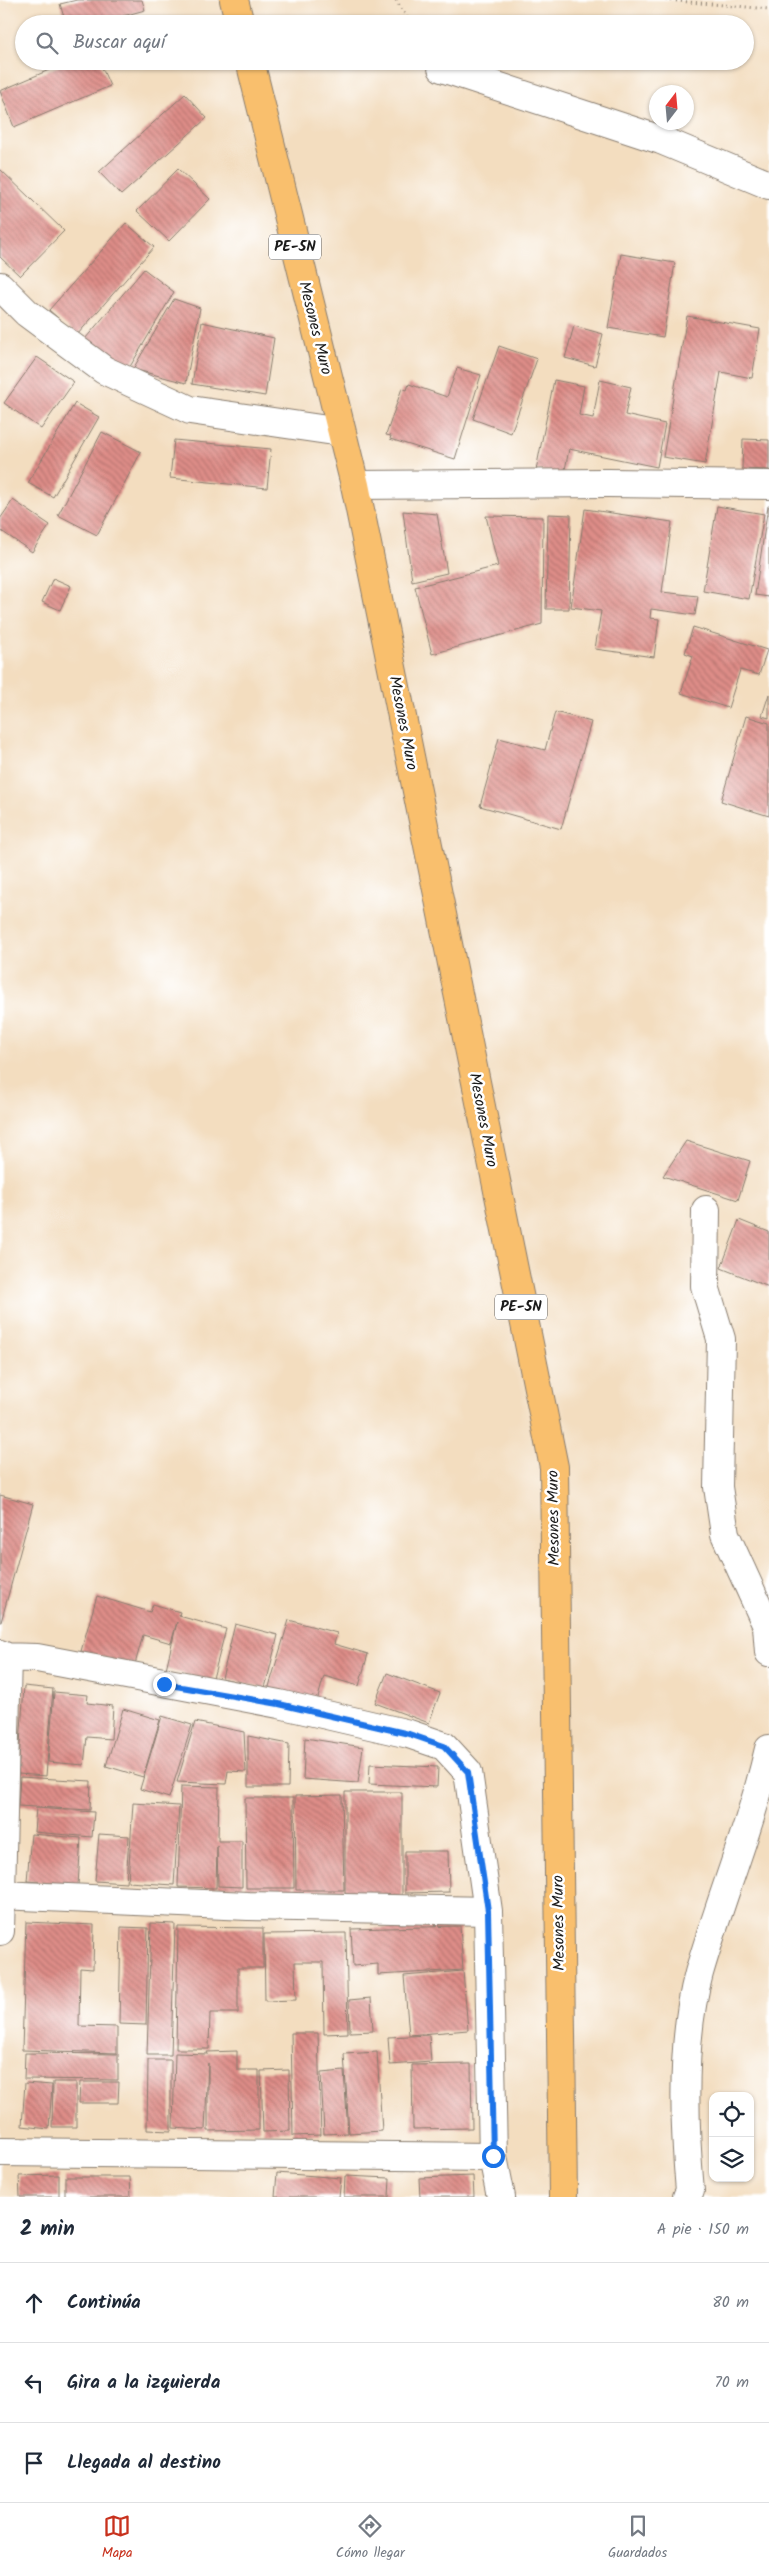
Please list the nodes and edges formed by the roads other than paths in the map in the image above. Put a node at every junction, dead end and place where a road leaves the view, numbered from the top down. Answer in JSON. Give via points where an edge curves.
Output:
{"nodes":[{"id":1,"x":234,"y":0,"type":"edge"},
{"id":2,"x":238,"y":15,"type":"edge"},
{"id":3,"x":252,"y":70,"type":"edge"},
{"id":4,"x":448,"y":70,"type":"edge"},
{"id":5,"x":769,"y":185,"type":"edge"},
{"id":6,"x":0,"y":286,"type":"edge"},
{"id":7,"x":341,"y":432,"type":"junction"},
{"id":8,"x":355,"y":485,"type":"junction"},
{"id":9,"x":769,"y":485,"type":"edge"},
{"id":10,"x":706,"y":1210,"type":"dead end"},
{"id":11,"x":769,"y":1652,"type":"edge"},
{"id":12,"x":2,"y":1656,"type":"edge"},
{"id":13,"x":769,"y":1749,"type":"edge"},
{"id":14,"x":1,"y":1895,"type":"edge"},
{"id":15,"x":488,"y":1911,"type":"junction"},
{"id":16,"x":0,"y":1931,"type":"edge"},
{"id":17,"x":0,"y":2152,"type":"edge"},
{"id":18,"x":493,"y":2156,"type":"junction"},
{"id":19,"x":501,"y":2197,"type":"edge"},
{"id":20,"x":563,"y":2197,"type":"edge"},
{"id":21,"x":687,"y":2197,"type":"edge"}],
"edges":[{"from":1,"to":2,"type":"highway"},
{"from":3,"to":7,"type":"highway","name":"Mesones Muro","number":"PE-5N"},
{"from":4,"to":5,"type":"street","via":[[661,140]]},
{"from":6,"to":7,"type":"street","via":[[27,313],[104,370],[190,410]]},
{"from":7,"to":8,"type":"highway","name":"Mesones Muro","number":"PE-5N"},
{"from":8,"to":9,"type":"street"},
{"from":8,"to":20,"type":"highway","name":"Mesones Muro","number":"PE-5N","via":[[554,1467]]},
{"from":10,"to":11,"type":"street","via":[[705,1286],[721,1339],[718,1486],[725,1534],[767,1626]]},
{"from":12,"to":14,"type":"street"},
{"from":12,"to":15,"type":"street","via":[[37,1658],[279,1704],[409,1734],[444,1746],[468,1772]]},
{"from":13,"to":21,"type":"street","via":[[740,1855],[699,1974],[689,2033],[685,2131],[690,2191]]},
{"from":14,"to":15,"type":"street","via":[[248,1906]]},
{"from":14,"to":16,"type":"street"},
{"from":15,"to":18,"type":"street"},
{"from":17,"to":18,"type":"street"},
{"from":18,"to":19,"type":"street"}]}
